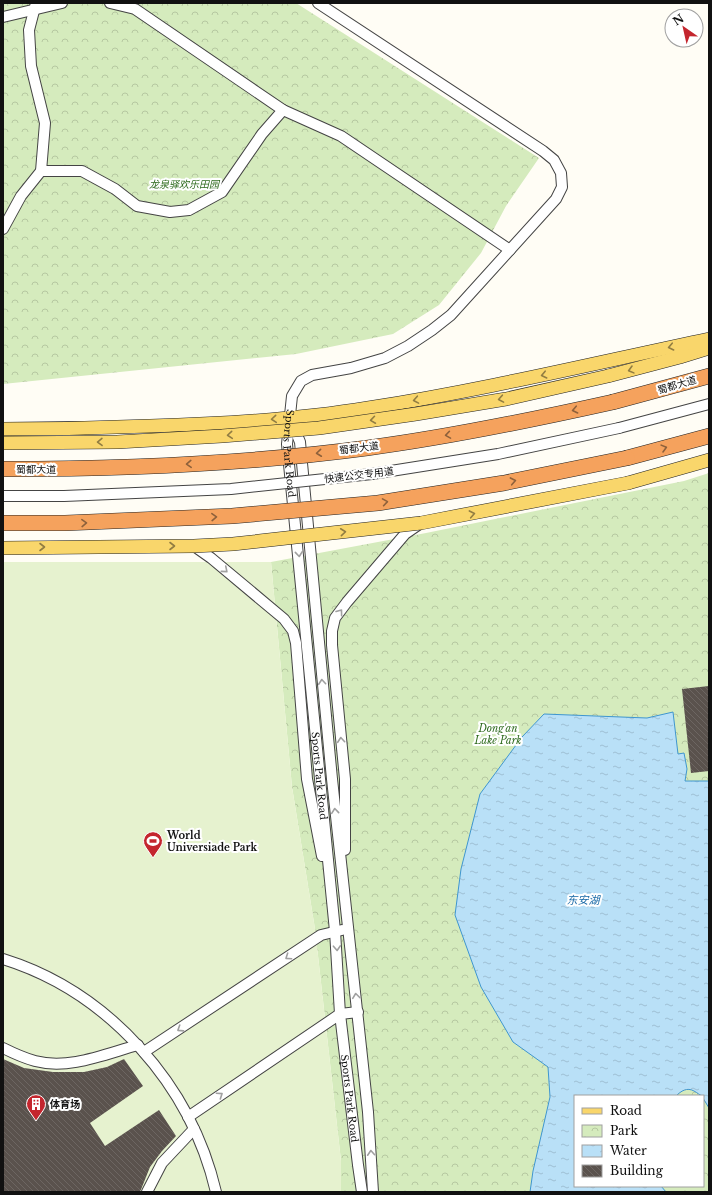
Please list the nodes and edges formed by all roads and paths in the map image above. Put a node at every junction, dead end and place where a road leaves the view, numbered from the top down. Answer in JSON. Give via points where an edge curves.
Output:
{"nodes":[{"id":1,"x":62,"y":3,"type":"edge"},
{"id":2,"x":110,"y":3,"type":"edge"},
{"id":3,"x":318,"y":3,"type":"edge"},
{"id":4,"x":35,"y":6,"type":"edge"},
{"id":5,"x":3,"y":17,"type":"edge"},
{"id":6,"x":283,"y":110,"type":"junction"},
{"id":7,"x":41,"y":172,"type":"junction"},
{"id":8,"x":3,"y":229,"type":"edge"},
{"id":9,"x":510,"y":250,"type":"junction"},
{"id":10,"x":709,"y":339,"type":"edge"},
{"id":11,"x":709,"y":348,"type":"edge"},
{"id":12,"x":709,"y":376,"type":"edge"},
{"id":13,"x":709,"y":404,"type":"edge"},
{"id":14,"x":290,"y":418,"type":"junction"},
{"id":15,"x":3,"y":429,"type":"edge"},
{"id":16,"x":709,"y":436,"type":"edge"},
{"id":17,"x":3,"y":443,"type":"edge"},
{"id":18,"x":709,"y":460,"type":"edge"},
{"id":19,"x":3,"y":469,"type":"edge"},
{"id":20,"x":3,"y":496,"type":"edge"},
{"id":21,"x":3,"y":523,"type":"edge"},
{"id":22,"x":422,"y":523,"type":"junction"},
{"id":23,"x":194,"y":546,"type":"junction"},
{"id":24,"x":3,"y":548,"type":"edge"},
{"id":25,"x":345,"y":908,"type":"junction"},
{"id":26,"x":333,"y":910,"type":"junction"},
{"id":27,"x":348,"y":929,"type":"junction"},
{"id":28,"x":336,"y":931,"type":"junction"},
{"id":29,"x":3,"y":959,"type":"edge"},
{"id":30,"x":358,"y":1012,"type":"junction"},
{"id":31,"x":340,"y":1014,"type":"junction"},
{"id":32,"x":3,"y":1048,"type":"edge"},
{"id":33,"x":141,"y":1049,"type":"junction"},
{"id":34,"x":188,"y":1117,"type":"junction"},
{"id":35,"x":194,"y":1130,"type":"junction"},
{"id":36,"x":147,"y":1192,"type":"edge"},
{"id":37,"x":216,"y":1192,"type":"edge"},
{"id":38,"x":362,"y":1192,"type":"edge"},
{"id":39,"x":374,"y":1192,"type":"edge"}],
"edges":[{"from":1,"to":4,"type":"street"},
{"from":2,"to":6,"type":"street","via":[[135,9]]},
{"from":3,"to":9,"type":"street","via":[[554,160],[561,173],[562,187],[556,199]]},
{"from":4,"to":5,"type":"street"},
{"from":4,"to":7,"type":"street","via":[[29,30],[31,66],[45,123]]},
{"from":6,"to":7,"type":"street","via":[[262,134],[222,192],[189,210],[170,212],[137,206],[82,171]]},
{"from":6,"to":9,"type":"street","via":[[341,136]]},
{"from":7,"to":8,"type":"street","via":[[21,196]]},
{"from":9,"to":14,"type":"street","via":[[451,315],[408,346],[385,358],[351,368],[312,375],[301,381],[292,396]]},
{"from":10,"to":14,"type":"main road","one_way":true,"via":[[485,388]]},
{"from":11,"to":17,"type":"main road","one_way":true,"bridge":true,"via":[[608,376],[506,399],[319,428],[117,442]]},
{"from":12,"to":19,"type":"highway","name":"蜀都大道","one_way":true,"bridge":true,"via":[[613,402],[494,428],[367,448],[230,462]]},
{"from":13,"to":20,"type":"street","name":"快速公交专用道","bridge":true,"via":[[619,428],[498,454],[364,475],[231,489]]},
{"from":14,"to":15,"type":"main road","one_way":true,"via":[[225,424]]},
{"from":25,"to":14,"type":"street","name":"Sports Park Road","one_way":true,"via":[[300,442]]},
{"from":14,"to":26,"type":"street","name":"Sports Park Road","one_way":true,"via":[[288,444]]},
{"from":21,"to":16,"type":"highway","one_way":true,"bridge":true,"via":[[232,516],[378,503],[626,458]]},
{"from":22,"to":18,"type":"main road","one_way":true,"bridge":true,"via":[[628,483]]},
{"from":23,"to":22,"type":"main road","one_way":true,"bridge":true},
{"from":25,"to":22,"type":"street","one_way":true,"via":[[344,779],[332,631],[335,618],[348,602],[406,534]]},
{"from":24,"to":23,"type":"main road","one_way":true,"bridge":true},
{"from":23,"to":26,"type":"street","one_way":true,"via":[[284,619],[293,631],[308,779]]},
{"from":25,"to":27,"type":"street","name":"Sports Park Road"},
{"from":26,"to":28,"type":"street","name":"Sports Park Road"},
{"from":27,"to":28,"type":"street"},
{"from":30,"to":27,"type":"street","name":"Sports Park Road","one_way":true},
{"from":28,"to":31,"type":"street","name":"Sports Park Road","one_way":true},
{"from":28,"to":33,"type":"street","one_way":true,"via":[[321,935]]},
{"from":29,"to":33,"type":"street","via":[[49,978],[81,997],[111,1019]]},
{"from":30,"to":31,"type":"street"},
{"from":39,"to":30,"type":"street","name":"Sports Park Road","one_way":true},
{"from":34,"to":31,"type":"street","one_way":true},
{"from":31,"to":38,"type":"street","name":"Sports Park Road"},
{"from":32,"to":33,"type":"street","via":[[35,1061],[56,1064]]},
{"from":33,"to":34,"type":"street","via":[[162,1074]]},
{"from":34,"to":35,"type":"street"},
{"from":35,"to":36,"type":"street","via":[[162,1163]]},
{"from":35,"to":37,"type":"street","via":[[212,1174]]}]}
